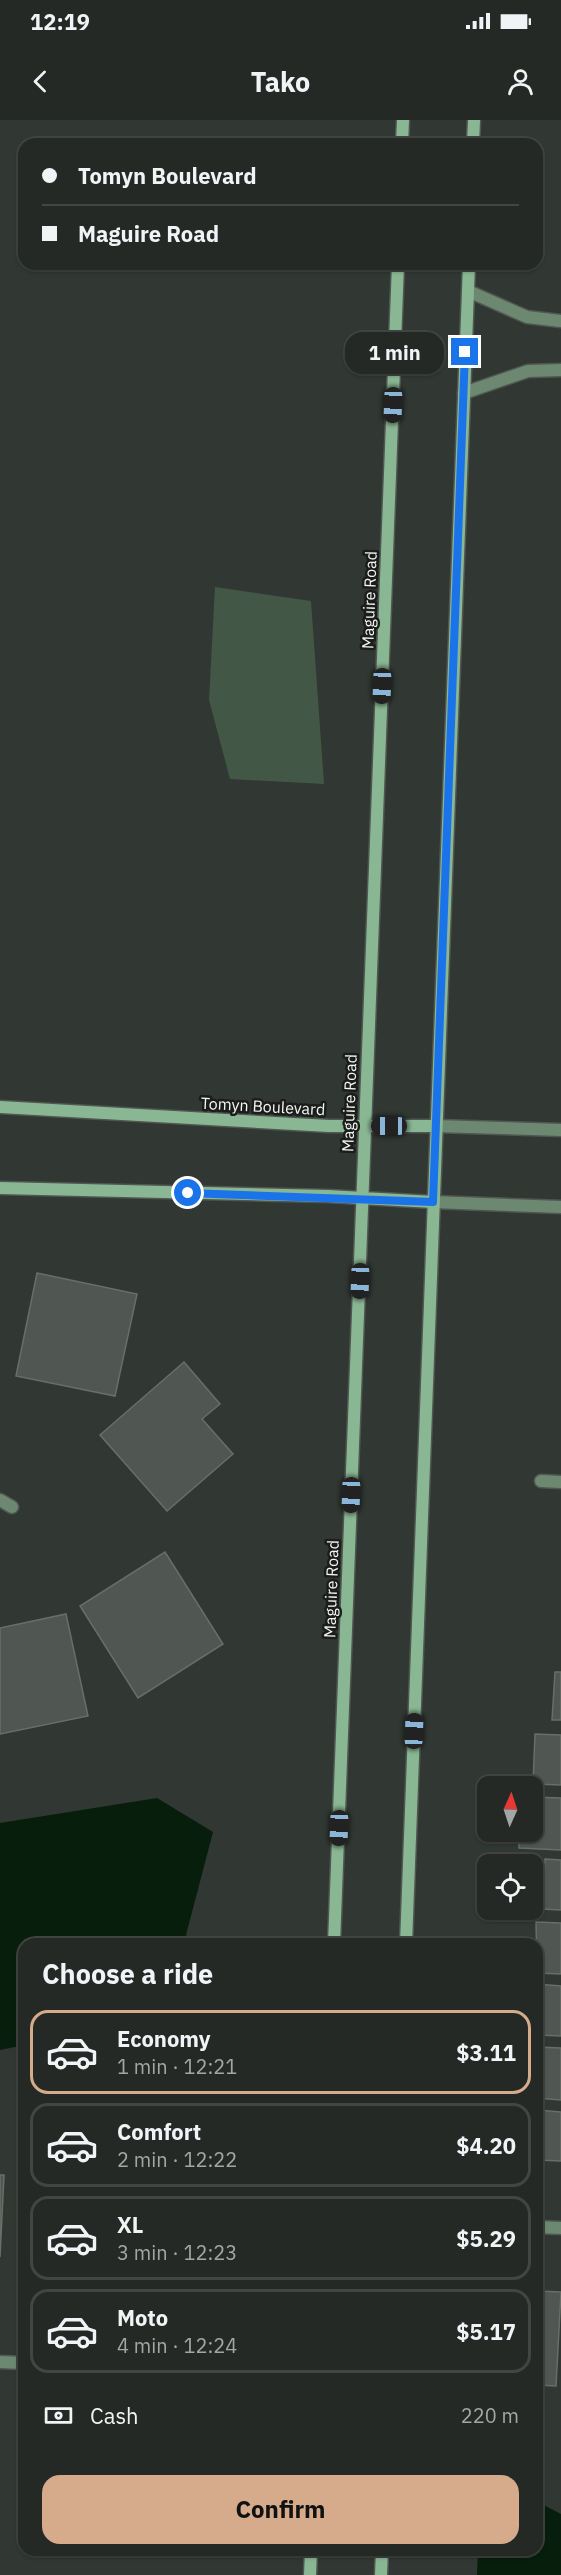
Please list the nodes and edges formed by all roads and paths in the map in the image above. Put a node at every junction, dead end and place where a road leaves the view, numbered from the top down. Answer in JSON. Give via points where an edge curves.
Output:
{"nodes":[{"id":1,"x":403,"y":120,"type":"edge"},
{"id":2,"x":474,"y":120,"type":"edge"},
{"id":3,"x":402,"y":138,"type":"edge"},
{"id":4,"x":473,"y":138,"type":"edge"},
{"id":5,"x":398,"y":270,"type":"edge"},
{"id":6,"x":469,"y":270,"type":"edge"},
{"id":7,"x":468,"y":291,"type":"junction"},
{"id":8,"x":561,"y":321,"type":"edge"},
{"id":9,"x":561,"y":370,"type":"edge"},
{"id":10,"x":464,"y":393,"type":"junction"},
{"id":11,"x":0,"y":1107,"type":"edge"},
{"id":12,"x":365,"y":1126,"type":"junction"},
{"id":13,"x":436,"y":1126,"type":"junction"},
{"id":14,"x":561,"y":1130,"type":"edge"},
{"id":15,"x":0,"y":1188,"type":"edge"},
{"id":16,"x":362,"y":1198,"type":"junction"},
{"id":17,"x":433,"y":1202,"type":"junction"},
{"id":18,"x":561,"y":1207,"type":"edge"},
{"id":19,"x":541,"y":1481,"type":"dead end"},
{"id":20,"x":561,"y":1482,"type":"edge"},
{"id":21,"x":0,"y":1500,"type":"edge"},
{"id":22,"x":12,"y":1507,"type":"dead end"},
{"id":23,"x":334,"y":1938,"type":"edge"},
{"id":24,"x":406,"y":1938,"type":"edge"},
{"id":25,"x":543,"y":2228,"type":"edge"},
{"id":26,"x":561,"y":2228,"type":"edge"},
{"id":27,"x":0,"y":2362,"type":"edge"},
{"id":28,"x":18,"y":2363,"type":"edge"},
{"id":29,"x":310,"y":2556,"type":"edge"},
{"id":30,"x":382,"y":2556,"type":"edge"},
{"id":31,"x":310,"y":2575,"type":"edge"},
{"id":32,"x":381,"y":2575,"type":"edge"}],
"edges":[{"from":1,"to":3,"type":"main road"},
{"from":2,"to":4,"type":"main road"},
{"from":5,"to":12,"type":"main road","name":"Maguire Road"},
{"from":6,"to":7,"type":"main road"},
{"from":7,"to":8,"type":"street","via":[[527,316]]},
{"from":7,"to":10,"type":"main road"},
{"from":9,"to":10,"type":"street","via":[[528,371]]},
{"from":10,"to":13,"type":"main road"},
{"from":11,"to":12,"type":"main road","name":"Tomyn Boulevard"},
{"from":12,"to":13,"type":"main road","name":"Tomyn Boulevard"},
{"from":12,"to":16,"type":"main road","name":"Maguire Road"},
{"from":13,"to":14,"type":"street","name":"Tomyn Boulevard"},
{"from":13,"to":17,"type":"main road"},
{"from":15,"to":16,"type":"main road"},
{"from":16,"to":17,"type":"main road"},
{"from":16,"to":23,"type":"main road","name":"Maguire Road"},
{"from":17,"to":18,"type":"street"},
{"from":17,"to":24,"type":"main road"},
{"from":19,"to":20,"type":"street"},
{"from":21,"to":22,"type":"street"},
{"from":25,"to":26,"type":"street"},
{"from":27,"to":28,"type":"street"},
{"from":29,"to":31,"type":"main road"},
{"from":30,"to":32,"type":"main road"}]}
